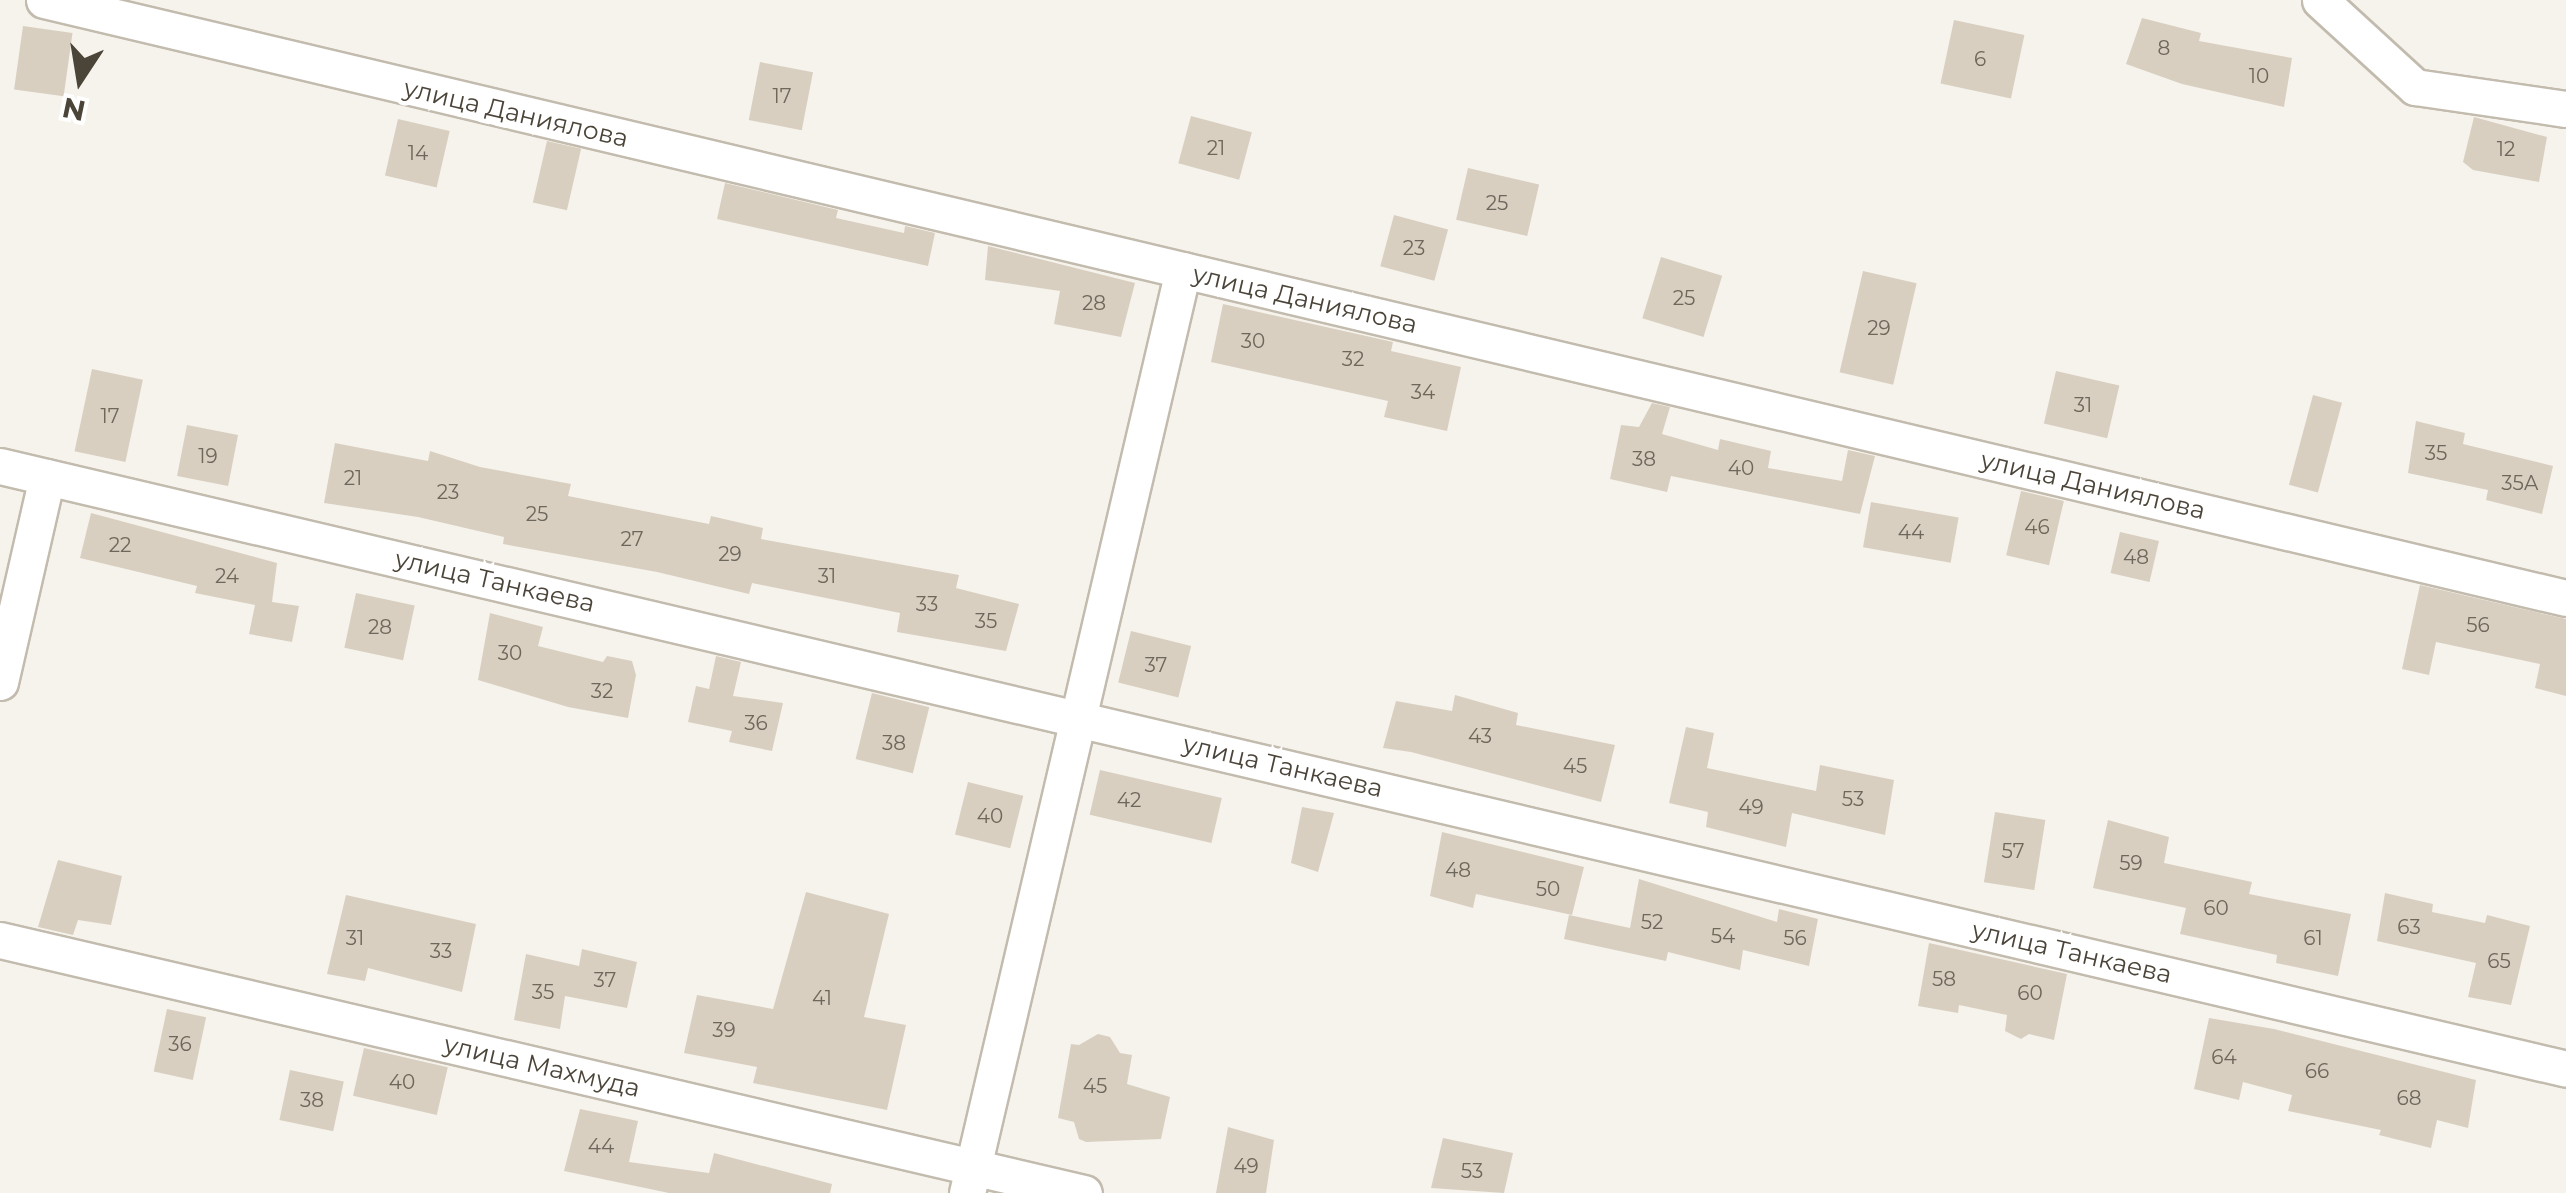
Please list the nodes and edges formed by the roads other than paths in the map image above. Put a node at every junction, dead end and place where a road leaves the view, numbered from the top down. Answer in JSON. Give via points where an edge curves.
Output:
{"nodes":[{"id":1,"x":44,"y":0,"type":"edge"},
{"id":2,"x":2320,"y":0,"type":"edge"},
{"id":3,"x":2566,"y":109,"type":"edge"},
{"id":4,"x":1183,"y":270,"type":"junction"},
{"id":5,"x":0,"y":466,"type":"edge"},
{"id":6,"x":47,"y":477,"type":"junction"},
{"id":7,"x":2566,"y":598,"type":"edge"},
{"id":8,"x":0,"y":682,"type":"edge"},
{"id":9,"x":1078,"y":718,"type":"junction"},
{"id":10,"x":0,"y":940,"type":"edge"},
{"id":11,"x":2566,"y":1069,"type":"edge"},
{"id":12,"x":970,"y":1180,"type":"edge"},
{"id":13,"x":1084,"y":1193,"type":"edge"}],
"edges":[{"from":1,"to":4,"type":"street","name":"улица Даниялова"},
{"from":2,"to":3,"type":"street","via":[[2415,87]]},
{"from":4,"to":7,"type":"street","name":"улица Даниялова"},
{"from":4,"to":9,"type":"street"},
{"from":5,"to":6,"type":"street","name":"улица Танкаева"},
{"from":6,"to":8,"type":"street"},
{"from":6,"to":9,"type":"street","name":"улица Танкаева"},
{"from":9,"to":11,"type":"street","name":"улица Танкаева"},
{"from":9,"to":12,"type":"street"},
{"from":10,"to":12,"type":"street","name":"улица Махмуда"},
{"from":12,"to":13,"type":"street","name":"улица Махмуда"}]}
